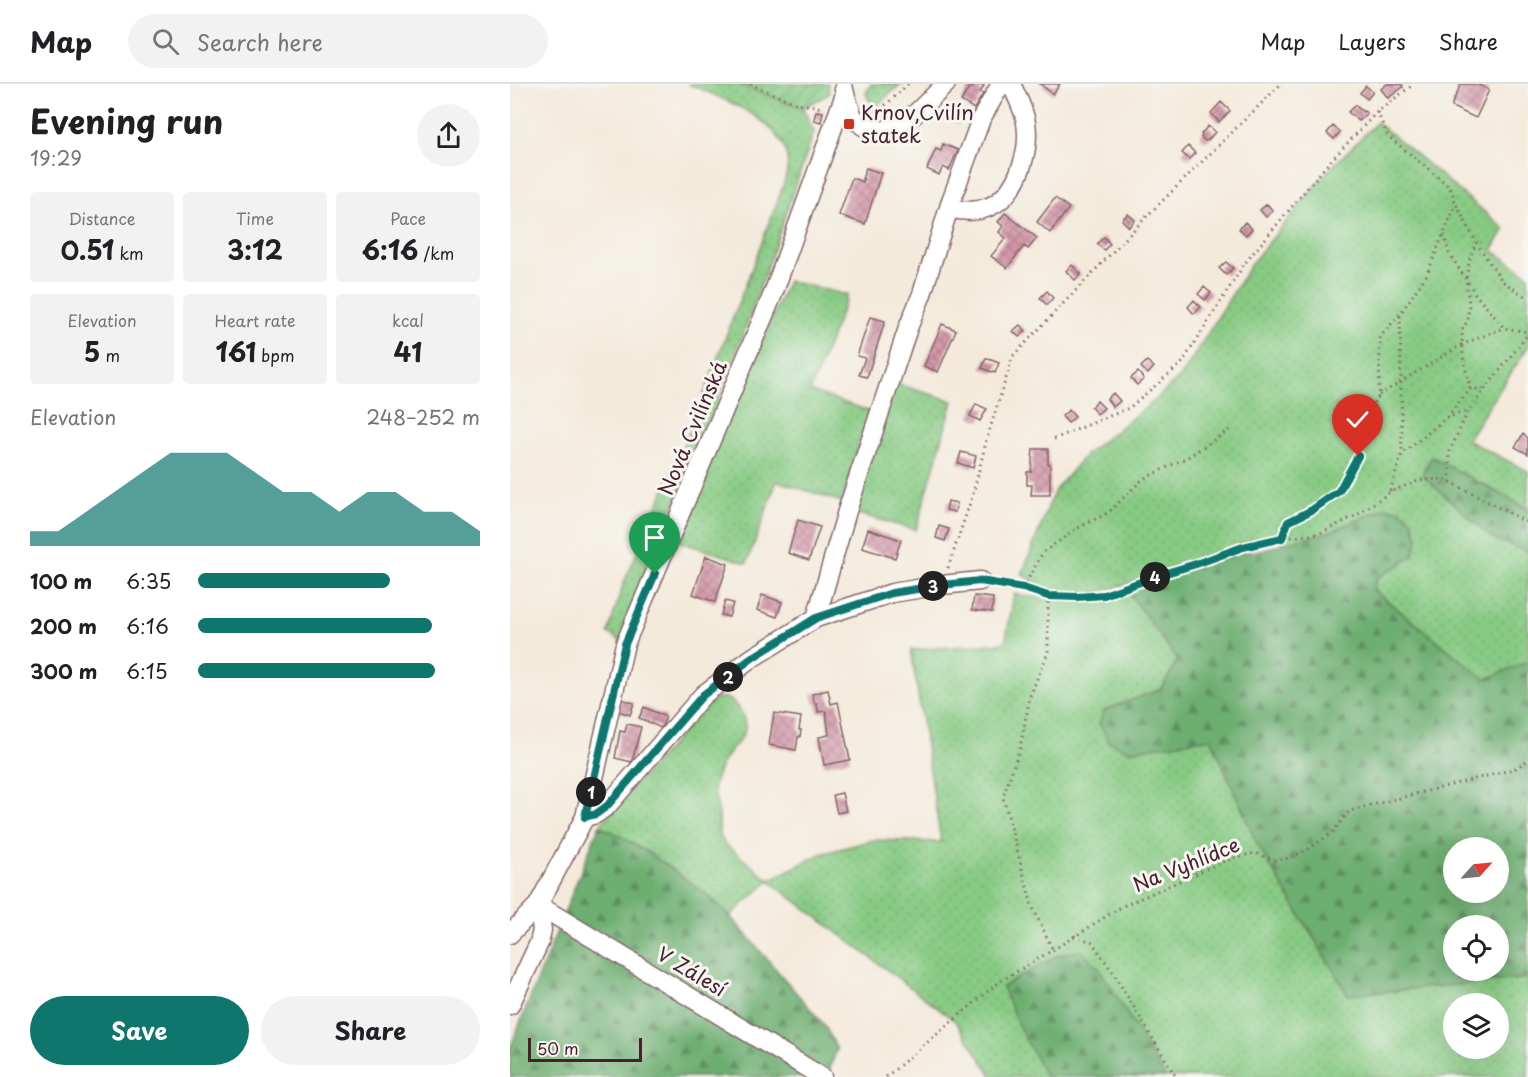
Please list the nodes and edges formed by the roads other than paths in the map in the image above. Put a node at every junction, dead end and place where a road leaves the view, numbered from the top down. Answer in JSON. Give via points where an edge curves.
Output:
{"nodes":[{"id":1,"x":946,"y":84,"type":"edge"},
{"id":2,"x":1001,"y":84,"type":"edge"},
{"id":3,"x":1011,"y":84,"type":"edge"},
{"id":4,"x":844,"y":89,"type":"edge"},
{"id":5,"x":846,"y":115,"type":"junction"},
{"id":6,"x":949,"y":209,"type":"junction"},
{"id":7,"x":980,"y":581,"type":"road end"},
{"id":8,"x":816,"y":618,"type":"junction"},
{"id":9,"x":585,"y":817,"type":"junction"},
{"id":10,"x":538,"y":905,"type":"junction"},
{"id":11,"x":510,"y":934,"type":"edge"},
{"id":12,"x":510,"y":1005,"type":"edge"},
{"id":13,"x":822,"y":1077,"type":"edge"}],
"edges":[{"from":1,"to":5,"type":"street","via":[[915,114],[884,130],[863,126]]},
{"from":2,"to":6,"type":"street","via":[[981,119]]},
{"from":3,"to":6,"type":"street","via":[[1027,126],[1018,176],[1008,191],[986,208],[972,212]]},
{"from":4,"to":5,"type":"street","name":"Nová Cvilínská"},
{"from":5,"to":9,"type":"street","name":"Nová Cvilínská","via":[[625,644]]},
{"from":6,"to":8,"type":"street","via":[[847,511]]},
{"from":7,"to":8,"type":"street","via":[[892,593]]},
{"from":8,"to":9,"type":"street","via":[[703,695],[607,806]]},
{"from":9,"to":10,"type":"street","name":"Nová Cvilínská"},
{"from":10,"to":11,"type":"street","name":"Nová Cvilínská"},
{"from":10,"to":12,"type":"street","via":[[542,930],[539,944]]},
{"from":10,"to":13,"type":"street","name":"V Zálesí"}]}
